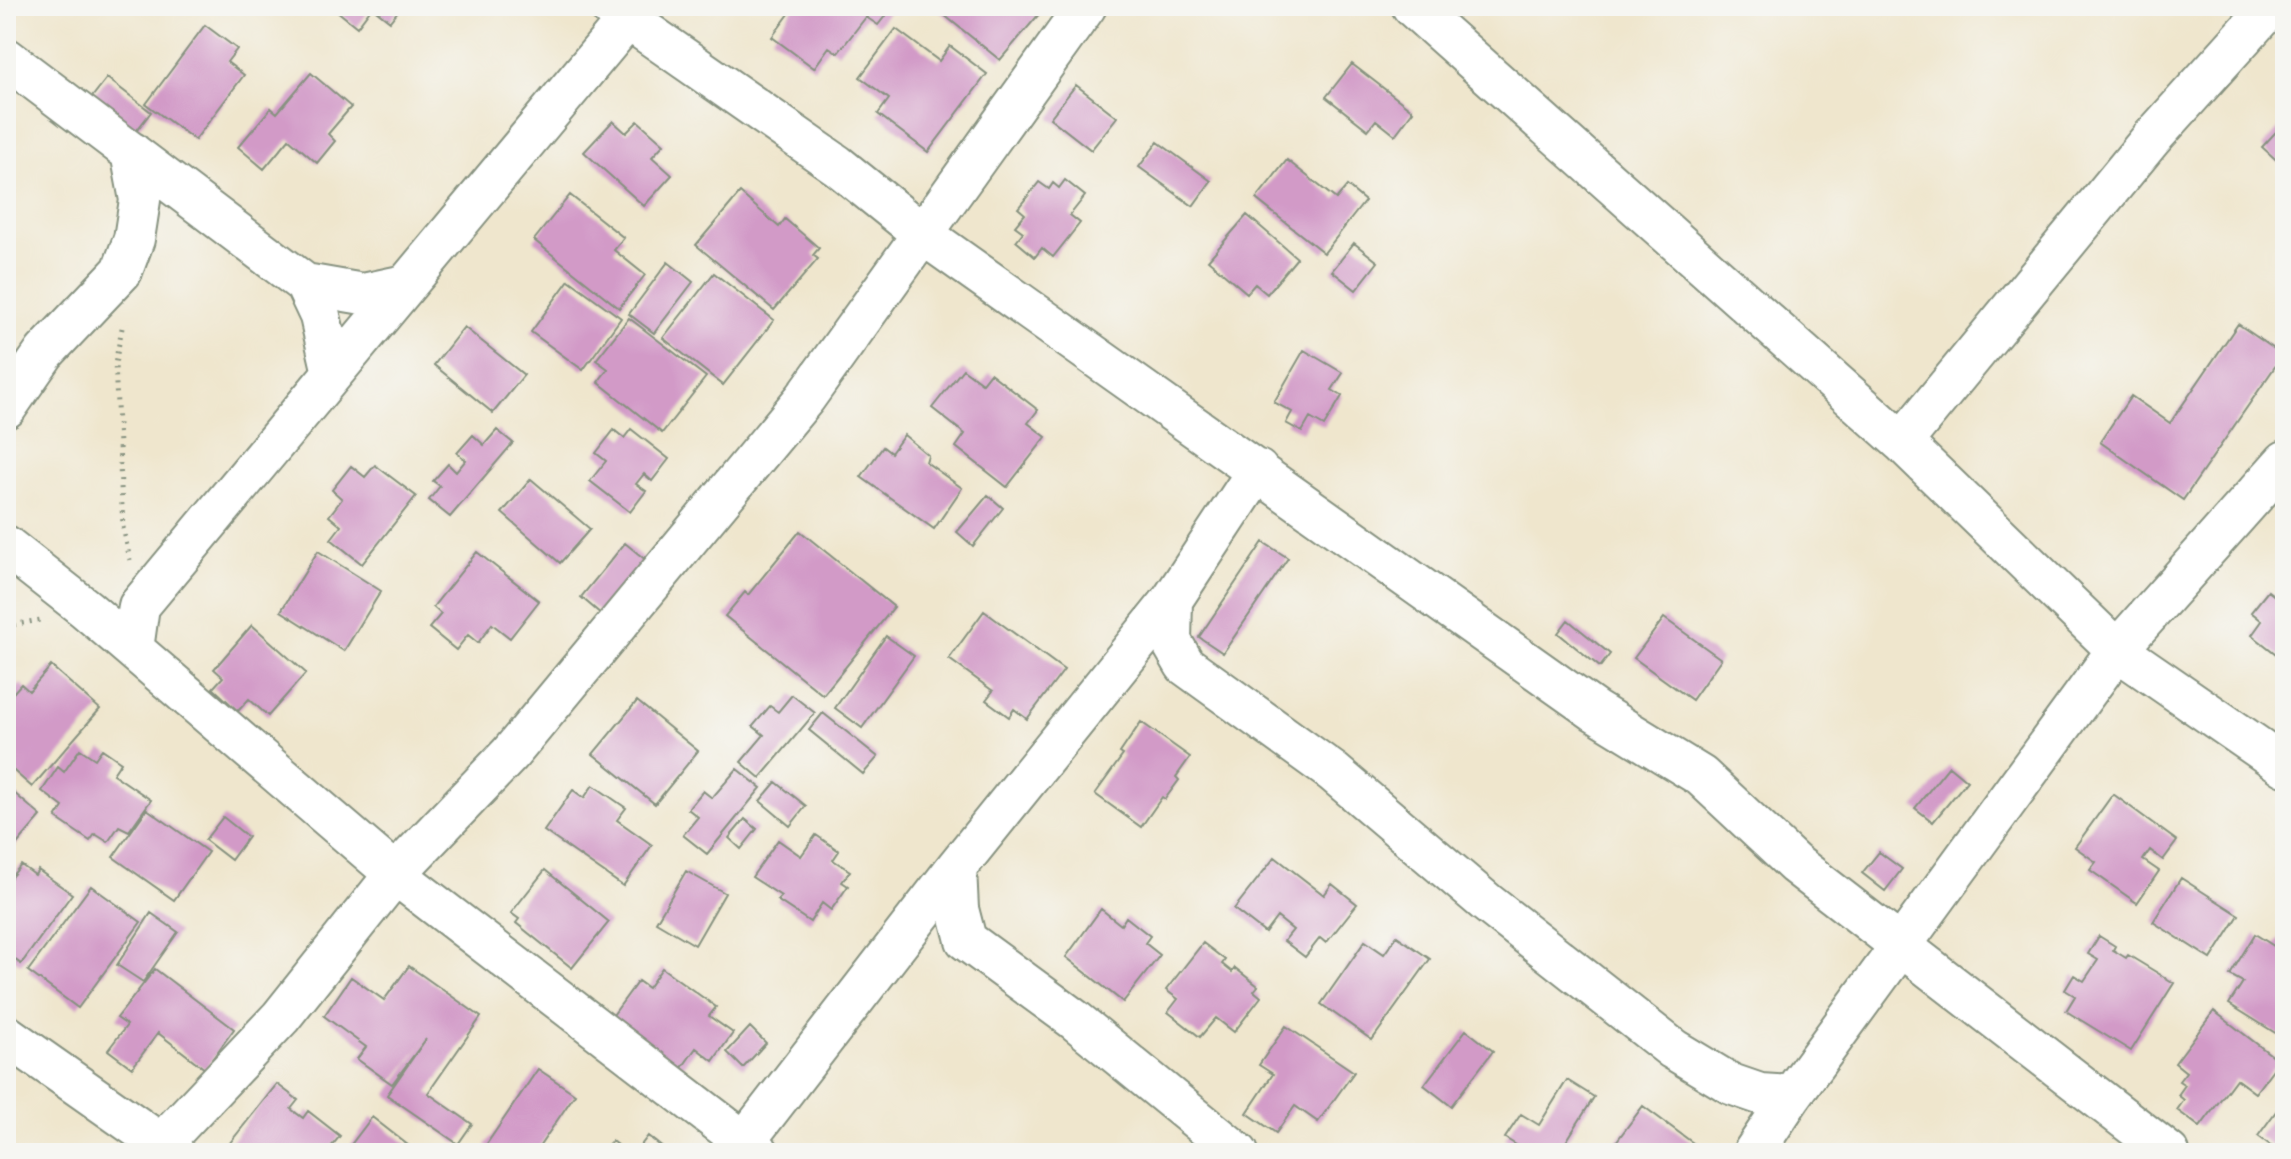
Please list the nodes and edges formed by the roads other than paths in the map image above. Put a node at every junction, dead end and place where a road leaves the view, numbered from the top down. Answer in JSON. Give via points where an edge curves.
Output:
{"nodes":[{"id":1,"x":1086,"y":6,"type":"edge"},
{"id":2,"x":2271,"y":6,"type":"edge"},
{"id":3,"x":618,"y":13,"type":"edge"},
{"id":4,"x":1435,"y":14,"type":"edge"},
{"id":5,"x":6,"y":58,"type":"edge"},
{"id":6,"x":131,"y":152,"type":"junction"},
{"id":7,"x":198,"y":202,"type":"junction"},
{"id":8,"x":924,"y":235,"type":"junction"},
{"id":9,"x":134,"y":239,"type":"junction"},
{"id":10,"x":305,"y":284,"type":"junction"},
{"id":11,"x":405,"y":285,"type":"junction"},
{"id":12,"x":333,"y":373,"type":"junction"},
{"id":13,"x":6,"y":408,"type":"edge"},
{"id":14,"x":1902,"y":442,"type":"junction"},
{"id":15,"x":2285,"y":461,"type":"edge"},
{"id":16,"x":1258,"y":470,"type":"junction"},
{"id":17,"x":6,"y":546,"type":"edge"},
{"id":18,"x":1172,"y":600,"type":"junction"},
{"id":19,"x":133,"y":649,"type":"junction"},
{"id":20,"x":2117,"y":650,"type":"junction"},
{"id":21,"x":2285,"y":766,"type":"edge"},
{"id":22,"x":956,"y":868,"type":"junction"},
{"id":23,"x":395,"y":874,"type":"junction"},
{"id":24,"x":1902,"y":945,"type":"junction"},
{"id":25,"x":6,"y":1035,"type":"edge"},
{"id":26,"x":1791,"y":1096,"type":"junction"},
{"id":27,"x":752,"y":1147,"type":"edge"},
{"id":28,"x":168,"y":1148,"type":"edge"},
{"id":29,"x":1230,"y":1150,"type":"edge"},
{"id":30,"x":1753,"y":1153,"type":"edge"},
{"id":31,"x":2169,"y":1153,"type":"edge"}],
"edges":[{"from":1,"to":8,"type":"street"},
{"from":2,"to":14,"type":"street","via":[[2151,139]]},
{"from":3,"to":8,"type":"street","via":[[837,165]]},
{"from":3,"to":11,"type":"street"},
{"from":4,"to":14,"type":"street"},
{"from":5,"to":6,"type":"street"},
{"from":6,"to":7,"type":"street"},
{"from":6,"to":9,"type":"street","via":[[140,200]]},
{"from":7,"to":9,"type":"street"},
{"from":7,"to":10,"type":"street"},
{"from":8,"to":16,"type":"street"},
{"from":8,"to":23,"type":"street","via":[[765,447],[510,754]]},
{"from":9,"to":13,"type":"street","via":[[122,271],[45,352]]},
{"from":10,"to":11,"type":"street","via":[[363,294]]},
{"from":10,"to":12,"type":"street","via":[[320,316]]},
{"from":11,"to":12,"type":"street"},
{"from":12,"to":19,"type":"street","via":[[139,606]]},
{"from":14,"to":20,"type":"street"},
{"from":15,"to":20,"type":"street"},
{"from":16,"to":18,"type":"street"},
{"from":16,"to":24,"type":"street","via":[[1595,711],[1701,776],[1795,864]]},
{"from":17,"to":19,"type":"street"},
{"from":18,"to":22,"type":"street"},
{"from":18,"to":26,"type":"street","via":[[1171,641],[1185,665],[1333,772],[1487,903],[1673,1049],[1731,1084],[1760,1094]]},
{"from":19,"to":23,"type":"street"},
{"from":20,"to":21,"type":"street"},
{"from":20,"to":24,"type":"street"},
{"from":22,"to":27,"type":"street"},
{"from":22,"to":29,"type":"street","via":[[966,940],[1075,1020]]},
{"from":23,"to":27,"type":"street"},
{"from":23,"to":28,"type":"street"},
{"from":24,"to":26,"type":"street"},
{"from":24,"to":31,"type":"street"},
{"from":25,"to":28,"type":"street"},
{"from":26,"to":30,"type":"street"}]}
